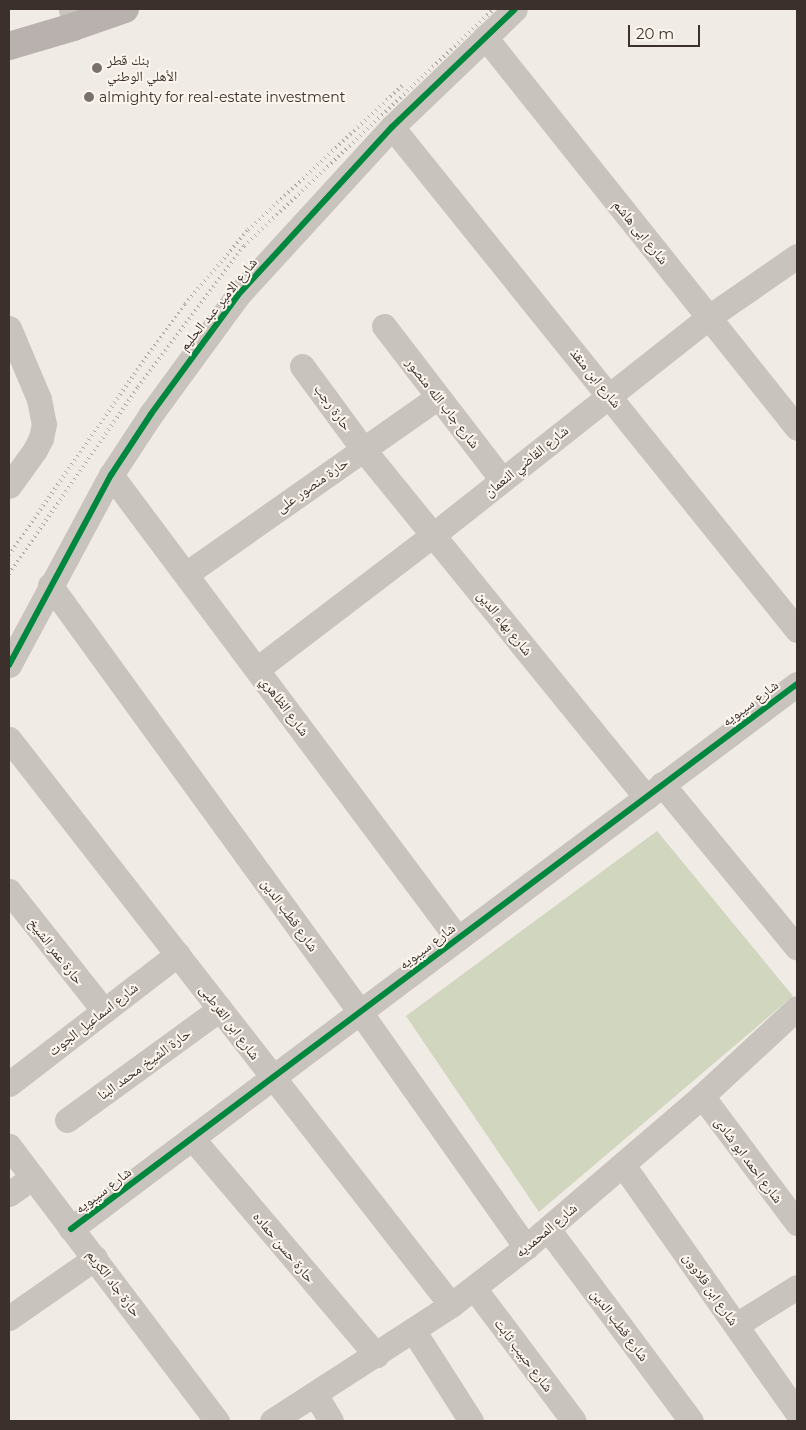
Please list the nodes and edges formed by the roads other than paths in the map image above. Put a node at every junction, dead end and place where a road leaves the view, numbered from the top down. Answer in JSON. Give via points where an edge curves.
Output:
{"nodes":[{"id":1,"x":72,"y":9,"type":"edge"},
{"id":2,"x":125,"y":9,"type":"edge"},
{"id":3,"x":515,"y":9,"type":"edge"},
{"id":4,"x":9,"y":29,"type":"edge"},
{"id":5,"x":485,"y":36,"type":"junction"},
{"id":6,"x":9,"y":46,"type":"edge"},
{"id":7,"x":392,"y":126,"type":"junction"},
{"id":8,"x":797,"y":256,"type":"edge"},
{"id":9,"x":709,"y":317,"type":"junction"},
{"id":10,"x":384,"y":326,"type":"dead end"},
{"id":11,"x":9,"y":328,"type":"edge"},
{"id":12,"x":302,"y":366,"type":"dead end"},
{"id":13,"x":610,"y":395,"type":"junction"},
{"id":14,"x":438,"y":397,"type":"junction"},
{"id":15,"x":797,"y":428,"type":"edge"},
{"id":16,"x":364,"y":449,"type":"junction"},
{"id":17,"x":111,"y":475,"type":"junction"},
{"id":18,"x":502,"y":480,"type":"junction"},
{"id":19,"x":9,"y":486,"type":"edge"},
{"id":20,"x":433,"y":535,"type":"junction"},
{"id":21,"x":186,"y":574,"type":"junction"},
{"id":22,"x":50,"y":585,"type":"junction"},
{"id":23,"x":797,"y":630,"type":"edge"},
{"id":24,"x":9,"y":665,"type":"edge"},
{"id":25,"x":257,"y":668,"type":"junction"},
{"id":26,"x":797,"y":684,"type":"edge"},
{"id":27,"x":9,"y":738,"type":"edge"},
{"id":28,"x":654,"y":791,"type":"junction"},
{"id":29,"x":9,"y":890,"type":"edge"},
{"id":30,"x":458,"y":939,"type":"junction"},
{"id":31,"x":797,"y":948,"type":"edge"},
{"id":32,"x":178,"y":954,"type":"junction"},
{"id":33,"x":220,"y":1009,"type":"junction"},
{"id":34,"x":797,"y":1009,"type":"edge"},
{"id":35,"x":104,"y":1011,"type":"junction"},
{"id":36,"x":360,"y":1012,"type":"junction"},
{"id":37,"x":273,"y":1078,"type":"junction"},
{"id":38,"x":9,"y":1084,"type":"edge"},
{"id":39,"x":702,"y":1096,"type":"junction"},
{"id":40,"x":67,"y":1120,"type":"dead end"},
{"id":41,"x":192,"y":1138,"type":"junction"},
{"id":42,"x":9,"y":1146,"type":"edge"},
{"id":43,"x":623,"y":1165,"type":"junction"},
{"id":44,"x":33,"y":1177,"type":"junction"},
{"id":45,"x":9,"y":1194,"type":"edge"},
{"id":46,"x":797,"y":1223,"type":"edge"},
{"id":47,"x":71,"y":1229,"type":"junction"},
{"id":48,"x":548,"y":1229,"type":"junction"},
{"id":49,"x":526,"y":1247,"type":"junction"},
{"id":50,"x":95,"y":1258,"type":"junction"},
{"id":51,"x":797,"y":1287,"type":"edge"},
{"id":52,"x":474,"y":1288,"type":"junction"},
{"id":53,"x":451,"y":1304,"type":"junction"},
{"id":54,"x":9,"y":1318,"type":"edge"},
{"id":55,"x":736,"y":1325,"type":"junction"},
{"id":56,"x":413,"y":1330,"type":"junction"},
{"id":57,"x":376,"y":1355,"type":"junction"},
{"id":58,"x":315,"y":1394,"type":"junction"},
{"id":59,"x":797,"y":1413,"type":"edge"},
{"id":60,"x":217,"y":1421,"type":"edge"},
{"id":61,"x":272,"y":1421,"type":"edge"},
{"id":62,"x":331,"y":1421,"type":"edge"},
{"id":63,"x":471,"y":1421,"type":"edge"},
{"id":64,"x":574,"y":1421,"type":"edge"},
{"id":65,"x":691,"y":1421,"type":"edge"}],
"edges":[{"from":1,"to":4,"type":"main road"},
{"from":2,"to":6,"type":"main road"},
{"from":3,"to":5,"type":"street","name":"شارع الامير عبد الحليم"},
{"from":5,"to":7,"type":"street","name":"شارع الامير عبد الحليم"},
{"from":5,"to":9,"type":"street","name":"شارع ابى هاشم"},
{"from":7,"to":13,"type":"street","name":"شارع ابن منقذ"},
{"from":7,"to":17,"type":"street","name":"شارع الامير عبد الحليم","via":[[238,295]]},
{"from":8,"to":9,"type":"street","name":"شارع القاضي النعمان"},
{"from":9,"to":13,"type":"street","name":"شارع القاضي النعمان"},
{"from":9,"to":15,"type":"street","name":"شارع ابى هاشم"},
{"from":10,"to":14,"type":"street","name":"شارع جاب الله منصور"},
{"from":11,"to":19,"type":"street","via":[[38,399],[44,424],[41,438]]},
{"from":12,"to":16,"type":"street","name":"حارة رجب"},
{"from":13,"to":18,"type":"street","name":"شارع القاضي النعمان"},
{"from":13,"to":23,"type":"street","name":"شارع ابن منقذ"},
{"from":14,"to":16,"type":"street","name":"حارة منصور على"},
{"from":14,"to":18,"type":"street","name":"شارع جاب الله منصور"},
{"from":16,"to":20,"type":"street","name":"شارع بهاء الدين"},
{"from":16,"to":21,"type":"street","name":"حارة منصور على"},
{"from":17,"to":21,"type":"street","name":"شارع الظاهري"},
{"from":17,"to":22,"type":"street","name":"شارع الامير عبد الحليم"},
{"from":18,"to":20,"type":"street","name":"شارع القاضي النعمان"},
{"from":20,"to":25,"type":"street","name":"شارع القاضي النعمان"},
{"from":20,"to":28,"type":"street","name":"شارع بهاء الدين"},
{"from":21,"to":25,"type":"street","name":"شارع الظاهري"},
{"from":22,"to":24,"type":"street","name":"شارع الامير عبد الحليم"},
{"from":22,"to":36,"type":"street","name":"شارع قطب الدين"},
{"from":25,"to":30,"type":"street","name":"شارع الظاهري"},
{"from":26,"to":28,"type":"street","name":"شارع سيبويه"},
{"from":27,"to":32,"type":"street","name":"شارع ابن القرطبى"},
{"from":28,"to":30,"type":"street","name":"شارع سيبويه"},
{"from":28,"to":31,"type":"street","name":"شارع بهاء الدين"},
{"from":29,"to":35,"type":"street","name":"حارة عمر الشيخ"},
{"from":30,"to":36,"type":"street","name":"شارع سيبويه"},
{"from":32,"to":33,"type":"street","name":"شارع ابن القرطبى"},
{"from":32,"to":35,"type":"street","name":"شارع اسماعيل الجوت"},
{"from":33,"to":37,"type":"street","name":"شارع ابن القرطبى"},
{"from":33,"to":40,"type":"street","name":"حارة الشيخ محمد البنا"},
{"from":34,"to":39,"type":"street","name":"شارع المحمديه"},
{"from":35,"to":38,"type":"street","name":"شارع اسماعيل الجوت"},
{"from":36,"to":37,"type":"street","name":"شارع سيبويه"},
{"from":36,"to":49,"type":"street","name":"شارع قطب الدين"},
{"from":37,"to":41,"type":"street","name":"شارع سيبويه"},
{"from":37,"to":53,"type":"street","name":"شارع ابن القرطبى"},
{"from":39,"to":43,"type":"street","name":"شارع المحمديه"},
{"from":39,"to":46,"type":"street","name":"شارع احمد ابو شادى"},
{"from":41,"to":47,"type":"street","name":"شارع سيبويه"},
{"from":41,"to":57,"type":"street","name":"حارة حسن حماده"},
{"from":42,"to":44,"type":"street","name":"حارة جاد الكريم"},
{"from":43,"to":48,"type":"street","name":"شارع المحمديه"},
{"from":43,"to":55,"type":"street","name":"شارع ابن قلاوون"},
{"from":44,"to":45,"type":"street"},
{"from":44,"to":47,"type":"street","name":"حارة جاد الكريم"},
{"from":47,"to":50,"type":"street","name":"حارة جاد الكريم"},
{"from":48,"to":49,"type":"street","name":"شارع المحمديه"},
{"from":48,"to":65,"type":"street","name":"شارع قطب الدين"},
{"from":49,"to":52,"type":"street","name":"شارع المحمديه"},
{"from":50,"to":54,"type":"street"},
{"from":50,"to":60,"type":"street","name":"حارة جاد الكريم"},
{"from":51,"to":55,"type":"street"},
{"from":52,"to":53,"type":"street","name":"شارع المحمديه"},
{"from":52,"to":64,"type":"street","name":"شارع حبيب ثابت"},
{"from":53,"to":56,"type":"street","name":"شارع المحمديه"},
{"from":55,"to":59,"type":"street","name":"شارع ابن قلاوون"},
{"from":56,"to":57,"type":"street","name":"شارع المحمديه"},
{"from":56,"to":63,"type":"street"},
{"from":57,"to":58,"type":"street","name":"شارع المحمديه"},
{"from":58,"to":61,"type":"street","name":"شارع المحمديه"},
{"from":58,"to":62,"type":"street"}]}
